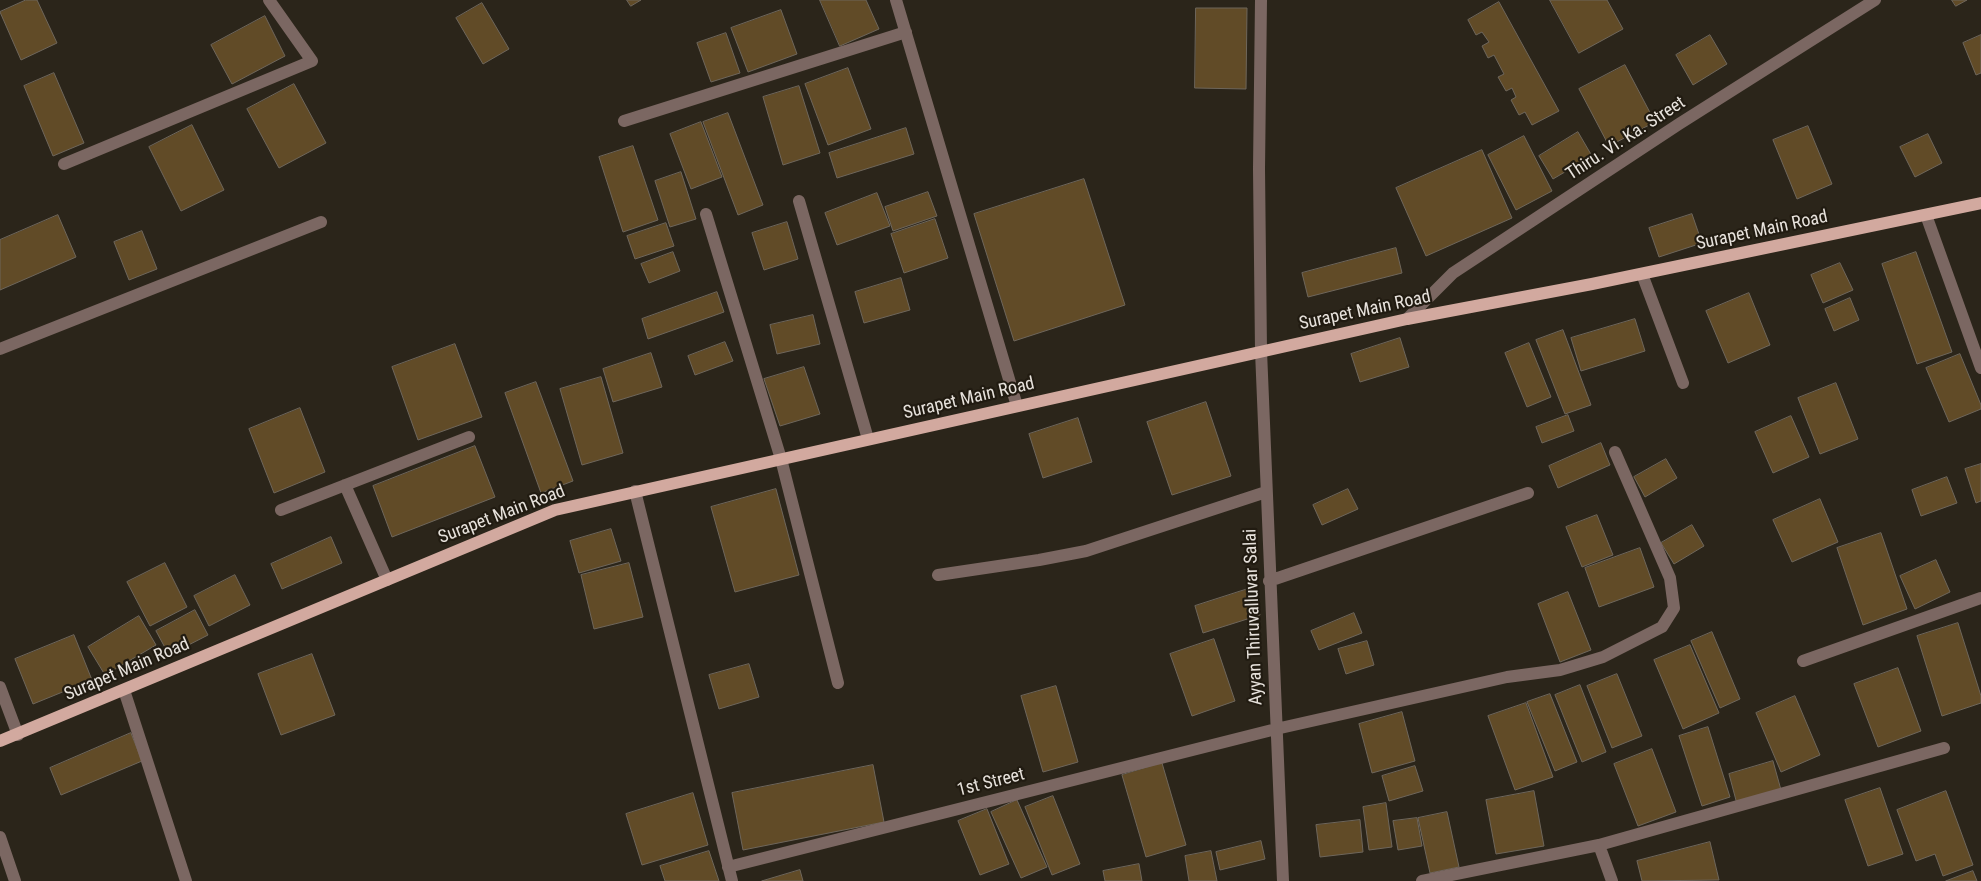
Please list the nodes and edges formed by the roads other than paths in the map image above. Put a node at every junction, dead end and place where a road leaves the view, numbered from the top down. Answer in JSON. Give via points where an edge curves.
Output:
{"nodes":[{"id":1,"x":269,"y":0,"type":"edge"},
{"id":2,"x":896,"y":0,"type":"edge"},
{"id":3,"x":1261,"y":0,"type":"edge"},
{"id":4,"x":1874,"y":0,"type":"edge"},
{"id":5,"x":906,"y":32,"type":"junction"},
{"id":6,"x":624,"y":121,"type":"dead end"},
{"id":7,"x":64,"y":164,"type":"dead end"},
{"id":8,"x":799,"y":201,"type":"dead end"},
{"id":9,"x":1981,"y":203,"type":"edge"},
{"id":10,"x":706,"y":214,"type":"dead end"},
{"id":11,"x":1926,"y":215,"type":"junction"},
{"id":12,"x":321,"y":222,"type":"dead end"},
{"id":13,"x":1642,"y":274,"type":"junction"},
{"id":14,"x":1407,"y":319,"type":"junction"},
{"id":15,"x":0,"y":349,"type":"edge"},
{"id":16,"x":1261,"y":351,"type":"junction"},
{"id":17,"x":1981,"y":368,"type":"edge"},
{"id":18,"x":1683,"y":383,"type":"dead end"},
{"id":19,"x":1017,"y":406,"type":"junction"},
{"id":20,"x":469,"y":437,"type":"dead end"},
{"id":21,"x":868,"y":439,"type":"junction"},
{"id":22,"x":1615,"y":452,"type":"dead end"},
{"id":23,"x":781,"y":459,"type":"junction"},
{"id":24,"x":345,"y":485,"type":"junction"},
{"id":25,"x":634,"y":491,"type":"junction"},
{"id":26,"x":1266,"y":492,"type":"junction"},
{"id":27,"x":1528,"y":493,"type":"dead end"},
{"id":28,"x":281,"y":510,"type":"dead end"},
{"id":29,"x":938,"y":575,"type":"dead end"},
{"id":30,"x":387,"y":580,"type":"junction"},
{"id":31,"x":1270,"y":581,"type":"junction"},
{"id":32,"x":1981,"y":598,"type":"edge"},
{"id":33,"x":1803,"y":662,"type":"dead end"},
{"id":34,"x":838,"y":683,"type":"dead end"},
{"id":35,"x":0,"y":687,"type":"edge"},
{"id":36,"x":124,"y":690,"type":"junction"},
{"id":37,"x":1276,"y":729,"type":"junction"},
{"id":38,"x":18,"y":735,"type":"junction"},
{"id":39,"x":0,"y":741,"type":"edge"},
{"id":40,"x":1944,"y":748,"type":"dead end"},
{"id":41,"x":0,"y":837,"type":"edge"},
{"id":42,"x":1599,"y":844,"type":"junction"},
{"id":43,"x":728,"y":868,"type":"junction"},
{"id":44,"x":15,"y":881,"type":"edge"},
{"id":45,"x":186,"y":881,"type":"edge"},
{"id":46,"x":732,"y":881,"type":"edge"},
{"id":47,"x":1283,"y":881,"type":"edge"},
{"id":48,"x":1422,"y":881,"type":"edge"},
{"id":49,"x":1612,"y":881,"type":"edge"}],
"edges":[{"from":1,"to":7,"type":"street","via":[[312,61]]},
{"from":2,"to":5,"type":"street"},
{"from":3,"to":16,"type":"street","name":"Ayyan Thiruvalluvar Salai"},
{"from":4,"to":14,"type":"street","name":"Thiru. Vi. Ka. Street","via":[[1453,273]]},
{"from":5,"to":6,"type":"street"},
{"from":5,"to":19,"type":"street"},
{"from":8,"to":21,"type":"street"},
{"from":9,"to":11,"type":"main road","name":"Surapet Main Road"},
{"from":10,"to":23,"type":"street"},
{"from":11,"to":13,"type":"main road","name":"Surapet Main Road"},
{"from":11,"to":17,"type":"street"},
{"from":12,"to":15,"type":"street"},
{"from":13,"to":14,"type":"main road","name":"Surapet Main Road"},
{"from":13,"to":18,"type":"street"},
{"from":14,"to":16,"type":"main road","name":"Surapet Main Road"},
{"from":16,"to":19,"type":"main road","name":"Surapet Main Road"},
{"from":16,"to":26,"type":"street","name":"Ayyan Thiruvalluvar Salai"},
{"from":19,"to":21,"type":"main road","name":"Surapet Main Road"},
{"from":20,"to":24,"type":"street"},
{"from":21,"to":23,"type":"main road","name":"Surapet Main Road"},
{"from":22,"to":37,"type":"street","name":"1st Street","via":[[1670,578],[1674,608],[1662,627],[1602,657],[1560,670],[1507,677]]},
{"from":23,"to":25,"type":"main road","name":"Surapet Main Road"},
{"from":23,"to":34,"type":"street"},
{"from":24,"to":28,"type":"street"},
{"from":24,"to":30,"type":"street"},
{"from":25,"to":30,"type":"main road","name":"Surapet Main Road","via":[[555,510]]},
{"from":25,"to":43,"type":"street"},
{"from":26,"to":29,"type":"street","via":[[1086,551]]},
{"from":26,"to":31,"type":"street","name":"Ayyan Thiruvalluvar Salai"},
{"from":27,"to":31,"type":"street"},
{"from":30,"to":36,"type":"main road","name":"Surapet Main Road"},
{"from":31,"to":37,"type":"street","name":"Ayyan Thiruvalluvar Salai"},
{"from":32,"to":33,"type":"street"},
{"from":35,"to":38,"type":"street"},
{"from":36,"to":38,"type":"main road","name":"Surapet Main Road"},
{"from":36,"to":45,"type":"street"},
{"from":37,"to":43,"type":"street","name":"1st Street"},
{"from":37,"to":47,"type":"street","name":"Ayyan Thiruvalluvar Salai"},
{"from":38,"to":39,"type":"main road","name":"Surapet Main Road"},
{"from":40,"to":42,"type":"street"},
{"from":41,"to":44,"type":"street"},
{"from":42,"to":48,"type":"street"},
{"from":42,"to":49,"type":"street"},
{"from":43,"to":46,"type":"street"}]}
